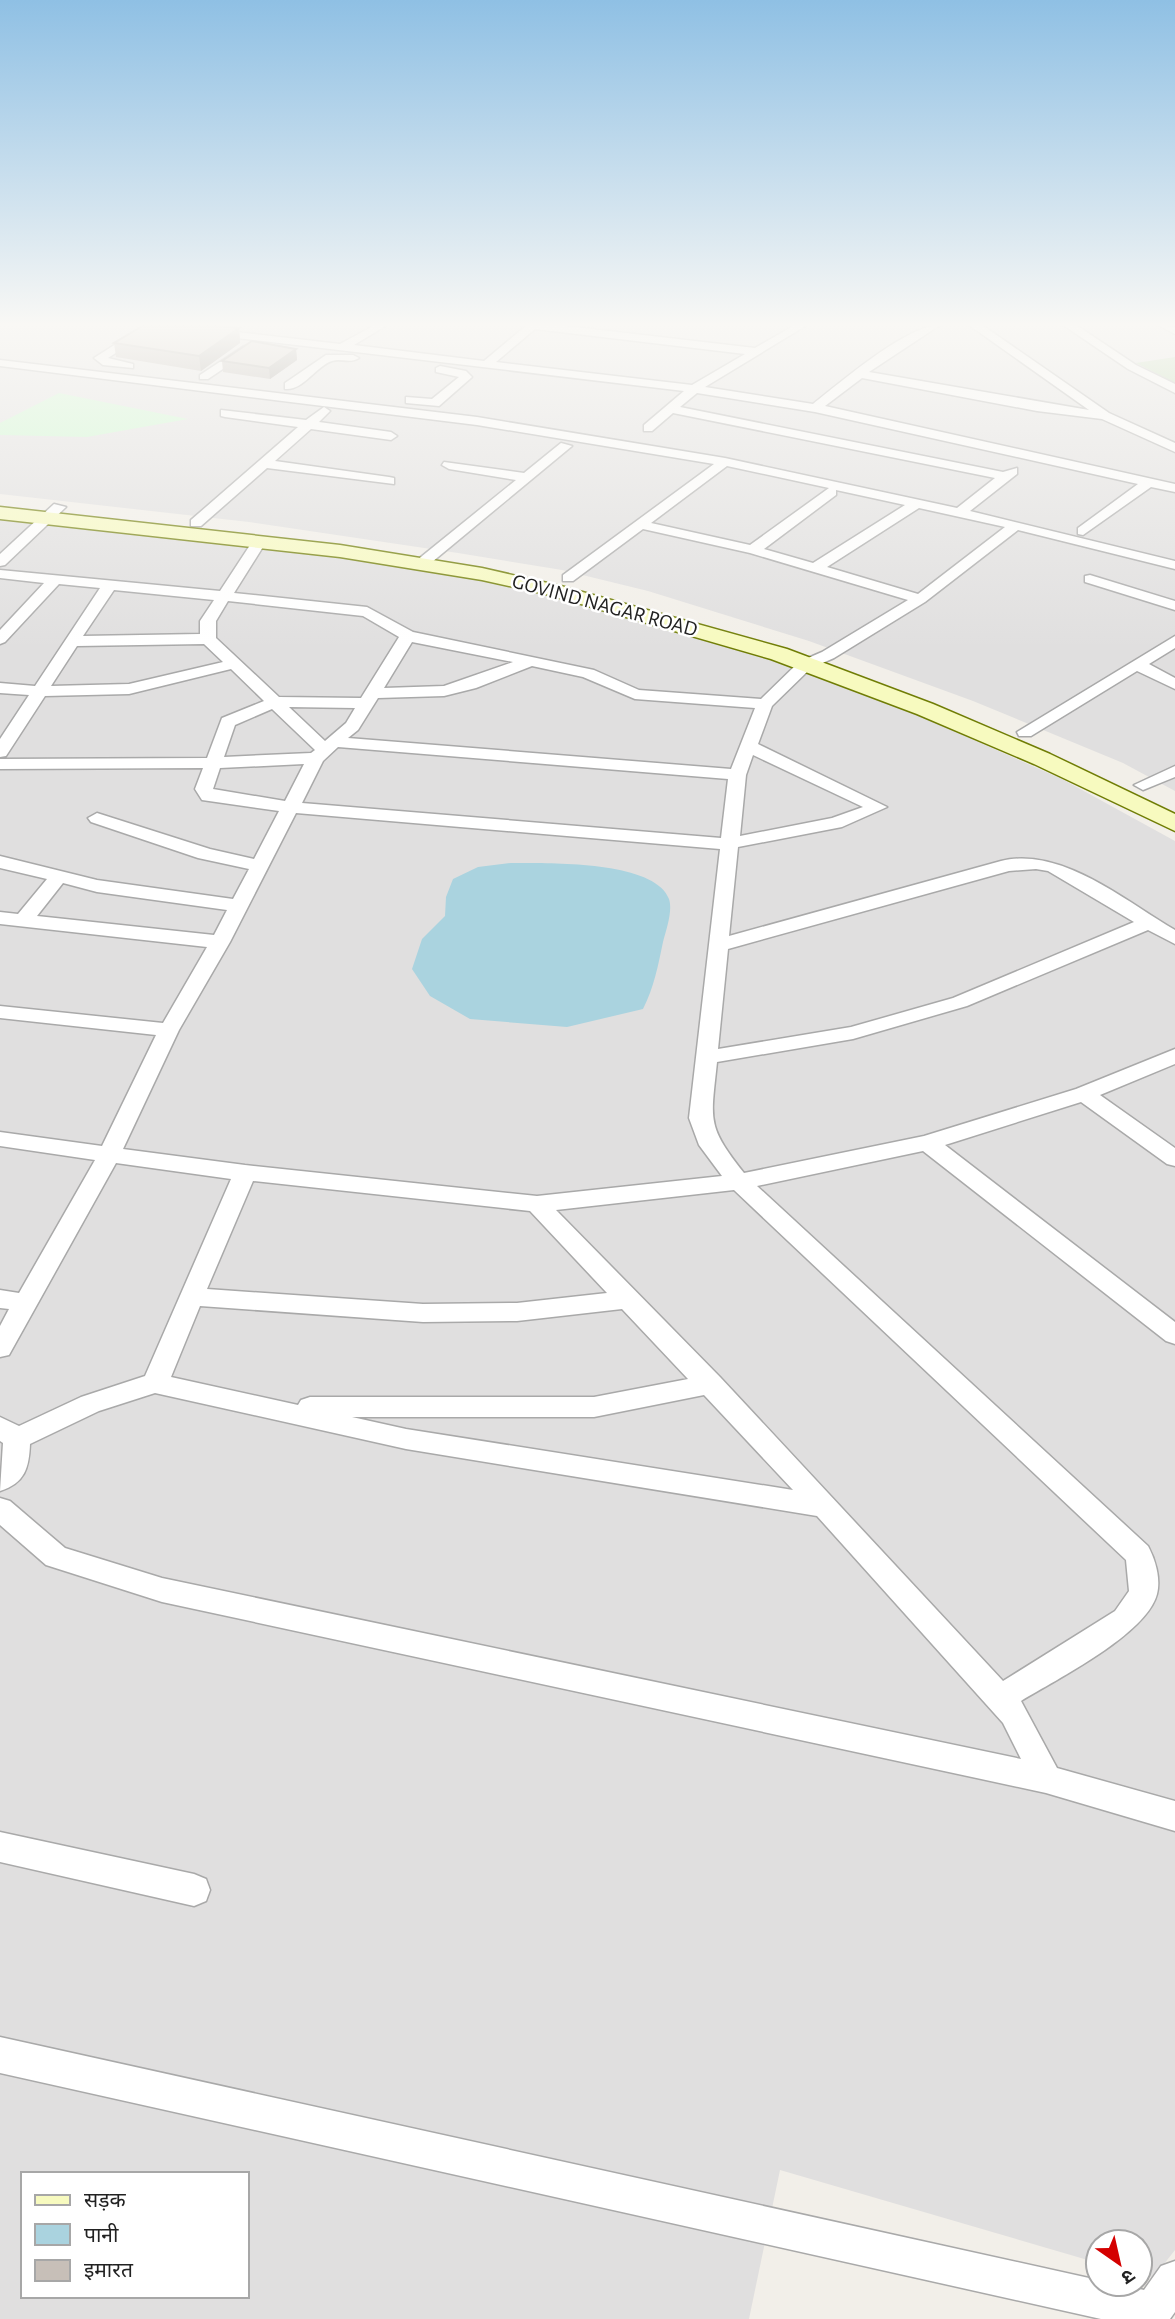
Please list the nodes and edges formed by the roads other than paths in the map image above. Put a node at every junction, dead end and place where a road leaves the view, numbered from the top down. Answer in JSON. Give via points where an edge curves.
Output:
{"nodes":[{"id":1,"x":296,"y":433,"type":"edge"},
{"id":2,"x":373,"y":433,"type":"edge"},
{"id":3,"x":551,"y":433,"type":"edge"},
{"id":4,"x":792,"y":433,"type":"edge"},
{"id":5,"x":934,"y":433,"type":"edge"},
{"id":6,"x":1144,"y":433,"type":"edge"},
{"id":7,"x":391,"y":436,"type":"dead end"},
{"id":8,"x":566,"y":446,"type":"dead end"},
{"id":9,"x":1175,"y":447,"type":"edge"},
{"id":10,"x":1032,"y":454,"type":"junction"},
{"id":11,"x":725,"y":462,"type":"junction"},
{"id":12,"x":262,"y":463,"type":"junction"},
{"id":13,"x":449,"y":465,"type":"dead end"},
{"id":14,"x":1005,"y":476,"type":"junction"},
{"id":15,"x":528,"y":478,"type":"junction"},
{"id":16,"x":389,"y":481,"type":"dead end"},
{"id":17,"x":1150,"y":481,"type":"junction"},
{"id":18,"x":1175,"y":488,"type":"edge"},
{"id":19,"x":831,"y":492,"type":"dead end"},
{"id":20,"x":0,"y":502,"type":"edge"},
{"id":21,"x":918,"y":503,"type":"junction"},
{"id":22,"x":0,"y":513,"type":"edge"},
{"id":23,"x":52,"y":513,"type":"junction"},
{"id":24,"x":959,"y":513,"type":"junction"},
{"id":25,"x":196,"y":523,"type":"junction"},
{"id":26,"x":642,"y":525,"type":"junction"},
{"id":27,"x":1017,"y":525,"type":"junction"},
{"id":28,"x":1083,"y":531,"type":"dead end"},
{"id":29,"x":258,"y":542,"type":"junction"},
{"id":30,"x":753,"y":550,"type":"junction"},
{"id":31,"x":427,"y":559,"type":"junction"},
{"id":32,"x":0,"y":562,"type":"edge"},
{"id":33,"x":1175,"y":565,"type":"edge"},
{"id":34,"x":815,"y":568,"type":"junction"},
{"id":35,"x":0,"y":574,"type":"edge"},
{"id":36,"x":568,"y":578,"type":"junction"},
{"id":37,"x":1090,"y":579,"type":"dead end"},
{"id":38,"x":55,"y":580,"type":"junction"},
{"id":39,"x":108,"y":587,"type":"junction"},
{"id":40,"x":222,"y":598,"type":"junction"},
{"id":41,"x":920,"y":599,"type":"junction"},
{"id":42,"x":1175,"y":606,"type":"edge"},
{"id":43,"x":408,"y":636,"type":"junction"},
{"id":44,"x":0,"y":639,"type":"edge"},
{"id":45,"x":208,"y":639,"type":"junction"},
{"id":46,"x":74,"y":641,"type":"junction"},
{"id":47,"x":1175,"y":641,"type":"edge"},
{"id":48,"x":828,"y":656,"type":"junction"},
{"id":49,"x":531,"y":661,"type":"junction"},
{"id":50,"x":232,"y":664,"type":"junction"},
{"id":51,"x":1137,"y":664,"type":"junction"},
{"id":52,"x":805,"y":665,"type":"junction"},
{"id":53,"x":1175,"y":684,"type":"edge"},
{"id":54,"x":0,"y":688,"type":"edge"},
{"id":55,"x":42,"y":691,"type":"junction"},
{"id":56,"x":369,"y":698,"type":"junction"},
{"id":57,"x":274,"y":702,"type":"junction"},
{"id":58,"x":765,"y":704,"type":"junction"},
{"id":59,"x":1025,"y":732,"type":"junction"},
{"id":60,"x":750,"y":747,"type":"junction"},
{"id":61,"x":325,"y":750,"type":"junction"},
{"id":62,"x":0,"y":752,"type":"edge"},
{"id":63,"x":214,"y":763,"type":"junction"},
{"id":64,"x":0,"y":764,"type":"edge"},
{"id":65,"x":1099,"y":764,"type":"dead end"},
{"id":66,"x":1175,"y":771,"type":"edge"},
{"id":67,"x":1121,"y":774,"type":"dead end"},
{"id":68,"x":737,"y":775,"type":"junction"},
{"id":69,"x":1143,"y":785,"type":"junction"},
{"id":70,"x":1164,"y":795,"type":"dead end"},
{"id":71,"x":289,"y":807,"type":"junction"},
{"id":72,"x":97,"y":818,"type":"dead end"},
{"id":73,"x":1175,"y":824,"type":"edge"},
{"id":74,"x":728,"y":844,"type":"junction"},
{"id":75,"x":0,"y":862,"type":"edge"},
{"id":76,"x":261,"y":866,"type":"junction"},
{"id":77,"x":59,"y":876,"type":"junction"},
{"id":78,"x":238,"y":906,"type":"junction"},
{"id":79,"x":0,"y":918,"type":"edge"},
{"id":80,"x":24,"y":920,"type":"junction"},
{"id":81,"x":1148,"y":923,"type":"junction"},
{"id":82,"x":1175,"y":938,"type":"edge"},
{"id":83,"x":220,"y":942,"type":"junction"},
{"id":84,"x":717,"y":946,"type":"junction"},
{"id":85,"x":0,"y":1012,"type":"edge"},
{"id":86,"x":169,"y":1030,"type":"junction"},
{"id":87,"x":1175,"y":1056,"type":"edge"},
{"id":88,"x":707,"y":1057,"type":"junction"},
{"id":89,"x":1083,"y":1094,"type":"junction"},
{"id":90,"x":0,"y":1139,"type":"edge"},
{"id":91,"x":927,"y":1143,"type":"junction"},
{"id":92,"x":109,"y":1155,"type":"junction"},
{"id":93,"x":1175,"y":1159,"type":"edge"},
{"id":94,"x":245,"y":1173,"type":"junction"},
{"id":95,"x":739,"y":1182,"type":"junction"},
{"id":96,"x":537,"y":1204,"type":"junction"},
{"id":97,"x":191,"y":1297,"type":"junction"},
{"id":98,"x":629,"y":1299,"type":"junction"},
{"id":99,"x":12,"y":1301,"type":"edge"},
{"id":100,"x":1175,"y":1335,"type":"edge"},
{"id":101,"x":0,"y":1348,"type":"edge"},
{"id":102,"x":155,"y":1383,"type":"junction"},
{"id":103,"x":711,"y":1384,"type":"junction"},
{"id":104,"x":270,"y":1407,"type":"junction"},
{"id":105,"x":8,"y":1433,"type":"edge"},
{"id":106,"x":0,"y":1480,"type":"edge"},
{"id":107,"x":824,"y":1506,"type":"junction"},
{"id":108,"x":0,"y":1509,"type":"edge"},
{"id":109,"x":999,"y":1699,"type":"junction"},
{"id":110,"x":1046,"y":1779,"type":"junction"},
{"id":111,"x":1175,"y":1816,"type":"edge"},
{"id":112,"x":0,"y":1847,"type":"edge"},
{"id":113,"x":194,"y":1890,"type":"dead end"},
{"id":114,"x":0,"y":2055,"type":"edge"},
{"id":115,"x":1175,"y":2280,"type":"edge"},
{"id":116,"x":1149,"y":2315,"type":"edge"}],
"edges":[{"from":1,"to":12,"type":"street"},
{"from":2,"to":7,"type":"street"},
{"from":3,"to":11,"type":"street"},
{"from":4,"to":14,"type":"street"},
{"from":5,"to":10,"type":"street"},
{"from":6,"to":9,"type":"street"},
{"from":8,"to":15,"type":"street"},
{"from":10,"to":14,"type":"street"},
{"from":10,"to":17,"type":"street"},
{"from":11,"to":21,"type":"street"},
{"from":11,"to":26,"type":"street"},
{"from":12,"to":16,"type":"street"},
{"from":12,"to":25,"type":"street"},
{"from":13,"to":15,"type":"street"},
{"from":14,"to":24,"type":"street"},
{"from":15,"to":31,"type":"street"},
{"from":17,"to":18,"type":"street"},
{"from":17,"to":28,"type":"street"},
{"from":19,"to":30,"type":"street"},
{"from":20,"to":23,"type":"main road","name":"GOVIND NAGAR ROAD"},
{"from":21,"to":24,"type":"street"},
{"from":21,"to":34,"type":"street"},
{"from":22,"to":23,"type":"main road","name":"GOVIND NAGAR ROAD"},
{"from":23,"to":25,"type":"main road","name":"GOVIND NAGAR ROAD"},
{"from":23,"to":29,"type":"main road","name":"GOVIND NAGAR ROAD"},
{"from":23,"to":32,"type":"street"},
{"from":24,"to":27,"type":"street"},
{"from":25,"to":31,"type":"main road","name":"GOVIND NAGAR ROAD"},
{"from":26,"to":30,"type":"street"},
{"from":26,"to":36,"type":"street"},
{"from":27,"to":33,"type":"street"},
{"from":27,"to":41,"type":"street"},
{"from":29,"to":31,"type":"main road","name":"GOVIND NAGAR ROAD"},
{"from":29,"to":40,"type":"street"},
{"from":30,"to":34,"type":"street"},
{"from":31,"to":36,"type":"main road","name":"GOVIND NAGAR ROAD"},
{"from":31,"to":52,"type":"main road","name":"GOVIND NAGAR ROAD","via":[[675,622]]},
{"from":34,"to":41,"type":"street"},
{"from":35,"to":38,"type":"street"},
{"from":36,"to":48,"type":"main road","name":"GOVIND NAGAR ROAD","via":[[675,605]]},
{"from":37,"to":42,"type":"street"},
{"from":38,"to":39,"type":"street"},
{"from":38,"to":44,"type":"street"},
{"from":39,"to":40,"type":"street"},
{"from":39,"to":46,"type":"street"},
{"from":40,"to":43,"type":"street","via":[[367,612]]},
{"from":40,"to":45,"type":"street","via":[[208,621]]},
{"from":41,"to":48,"type":"street"},
{"from":43,"to":49,"type":"street"},
{"from":43,"to":56,"type":"street"},
{"from":45,"to":46,"type":"street"},
{"from":45,"to":50,"type":"street"},
{"from":46,"to":55,"type":"street"},
{"from":47,"to":51,"type":"street"},
{"from":48,"to":52,"type":"street"},
{"from":48,"to":59,"type":"main road","name":"GOVIND NAGAR ROAD"},
{"from":49,"to":56,"type":"street","via":[[470,685]]},
{"from":49,"to":58,"type":"street","via":[[588,673],[635,694]]},
{"from":50,"to":55,"type":"street","via":[[129,689]]},
{"from":50,"to":57,"type":"street"},
{"from":51,"to":53,"type":"street"},
{"from":51,"to":59,"type":"street"},
{"from":52,"to":58,"type":"street"},
{"from":52,"to":73,"type":"main road","name":"GOVIND NAGAR ROAD","via":[[1032,754]]},
{"from":54,"to":55,"type":"street"},
{"from":55,"to":62,"type":"street"},
{"from":56,"to":57,"type":"street"},
{"from":56,"to":61,"type":"street","via":[[352,726]]},
{"from":57,"to":61,"type":"street"},
{"from":57,"to":63,"type":"street","via":[[228,722]]},
{"from":58,"to":60,"type":"street"},
{"from":59,"to":65,"type":"main road","name":"GOVIND NAGAR ROAD"},
{"from":60,"to":68,"type":"street"},
{"from":60,"to":74,"type":"street","via":[[878,807],[836,823]]},
{"from":61,"to":63,"type":"street"},
{"from":61,"to":68,"type":"street"},
{"from":61,"to":71,"type":"street"},
{"from":63,"to":64,"type":"street"},
{"from":63,"to":71,"type":"street","via":[[204,789],[208,796]]},
{"from":66,"to":69,"type":"street"},
{"from":67,"to":69,"type":"main road"},
{"from":68,"to":74,"type":"street"},
{"from":69,"to":70,"type":"main road"},
{"from":71,"to":74,"type":"street"},
{"from":71,"to":76,"type":"street"},
{"from":72,"to":76,"type":"street","via":[[205,854]]},
{"from":74,"to":84,"type":"street"},
{"from":75,"to":77,"type":"street"},
{"from":76,"to":78,"type":"street"},
{"from":77,"to":78,"type":"street","via":[[97,886]]},
{"from":77,"to":80,"type":"street"},
{"from":78,"to":83,"type":"street"},
{"from":79,"to":80,"type":"street"},
{"from":80,"to":83,"type":"street"},
{"from":81,"to":82,"type":"street"},
{"from":81,"to":84,"type":"street","via":[[1054,867],[1037,863],[1008,865]]},
{"from":81,"to":88,"type":"street","via":[[960,1002],[853,1033]]},
{"from":83,"to":86,"type":"street"},
{"from":84,"to":88,"type":"street"},
{"from":85,"to":86,"type":"street"},
{"from":86,"to":92,"type":"street"},
{"from":87,"to":89,"type":"street"},
{"from":88,"to":95,"type":"street","via":[[700,1118],[710,1145]]},
{"from":89,"to":91,"type":"street"},
{"from":89,"to":93,"type":"street"},
{"from":90,"to":92,"type":"street"},
{"from":91,"to":95,"type":"street"},
{"from":91,"to":100,"type":"street"},
{"from":92,"to":94,"type":"street"},
{"from":92,"to":99,"type":"street"},
{"from":94,"to":96,"type":"street"},
{"from":94,"to":97,"type":"street"},
{"from":95,"to":96,"type":"street"},
{"from":95,"to":109,"type":"street","via":[[1138,1554],[1143,1593],[1125,1620]]},
{"from":96,"to":98,"type":"street"},
{"from":97,"to":98,"type":"street","via":[[423,1313],[517,1312]]},
{"from":97,"to":102,"type":"street"},
{"from":98,"to":103,"type":"street"},
{"from":99,"to":101,"type":"street"},
{"from":102,"to":104,"type":"street"},
{"from":102,"to":105,"type":"street"},
{"from":103,"to":104,"type":"street","via":[[594,1407]]},
{"from":103,"to":107,"type":"street"},
{"from":104,"to":107,"type":"street","via":[[407,1439]]},
{"from":105,"to":106,"type":"street","via":[[16,1467]]},
{"from":107,"to":109,"type":"street"},
{"from":108,"to":110,"type":"street","via":[[56,1557],[162,1590]]},
{"from":109,"to":110,"type":"street","via":[[1014,1714]]},
{"from":110,"to":111,"type":"street"},
{"from":112,"to":113,"type":"street"},
{"from":114,"to":116,"type":"street"},
{"from":115,"to":116,"type":"street"}]}
